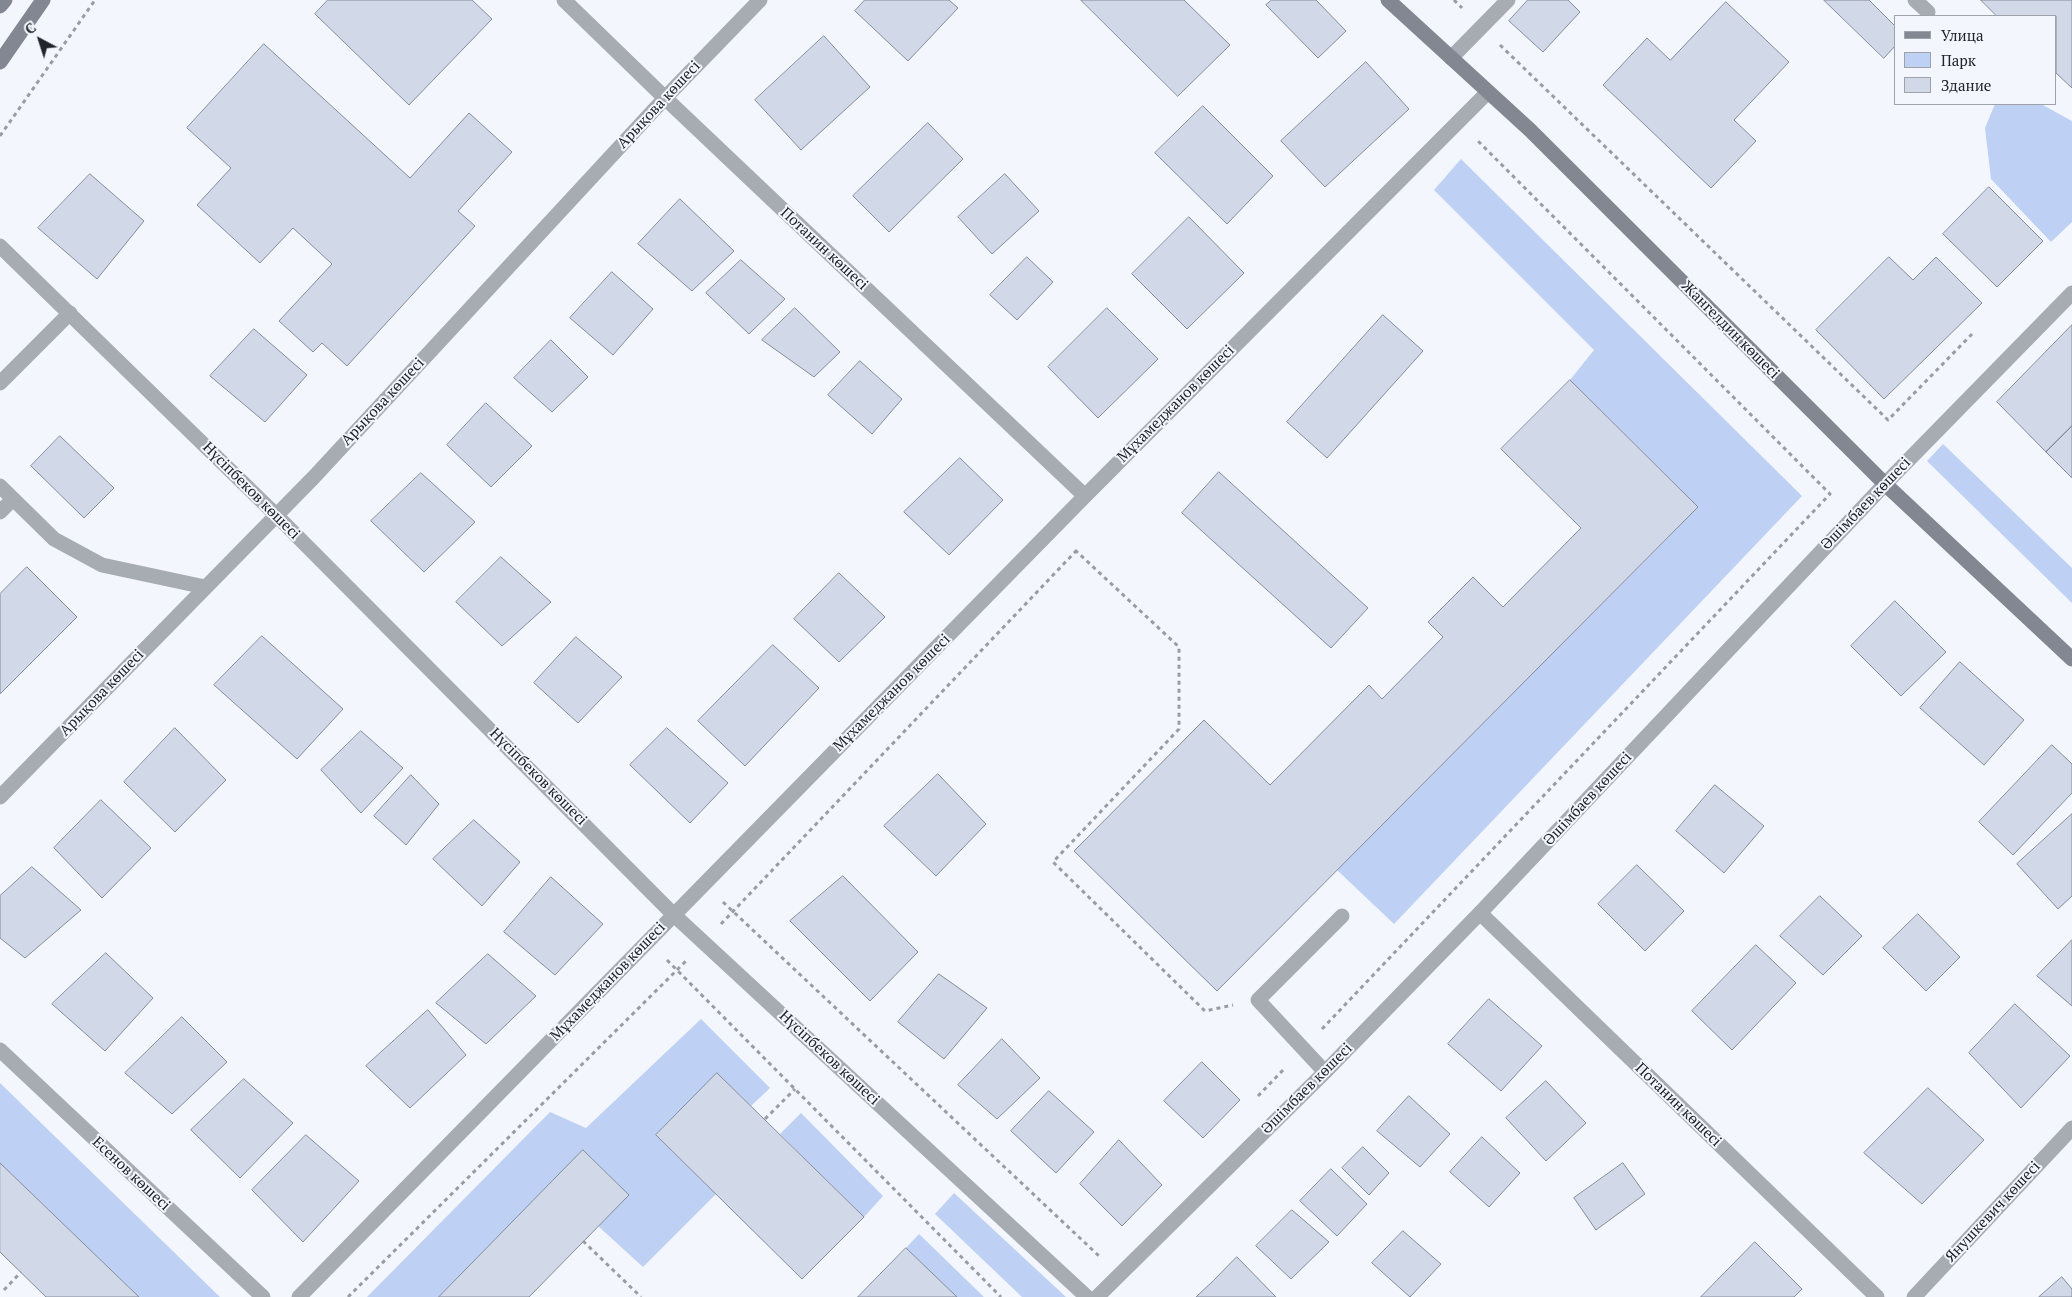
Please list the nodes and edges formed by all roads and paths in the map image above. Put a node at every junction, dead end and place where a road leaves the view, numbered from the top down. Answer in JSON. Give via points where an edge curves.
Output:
{"nodes":[{"id":1,"x":5,"y":0,"type":"edge"},
{"id":2,"x":43,"y":0,"type":"edge"},
{"id":3,"x":95,"y":0,"type":"edge"},
{"id":4,"x":564,"y":0,"type":"edge"},
{"id":5,"x":760,"y":0,"type":"edge"},
{"id":6,"x":1388,"y":0,"type":"edge"},
{"id":7,"x":1454,"y":0,"type":"edge"},
{"id":8,"x":1508,"y":0,"type":"edge"},
{"id":9,"x":1915,"y":0,"type":"edge"},
{"id":10,"x":0,"y":6,"type":"edge"},
{"id":11,"x":1928,"y":12,"type":"dead end"},
{"id":12,"x":1482,"y":27,"type":"junction"},
{"id":13,"x":1451,"y":58,"type":"junction"},
{"id":14,"x":0,"y":62,"type":"edge"},
{"id":15,"x":1488,"y":92,"type":"junction"},
{"id":16,"x":665,"y":98,"type":"junction"},
{"id":17,"x":1458,"y":121,"type":"junction"},
{"id":18,"x":0,"y":136,"type":"edge"},
{"id":19,"x":0,"y":246,"type":"edge"},
{"id":20,"x":2072,"y":293,"type":"edge"},
{"id":21,"x":70,"y":313,"type":"junction"},
{"id":22,"x":1972,"y":334,"type":"dead end"},
{"id":23,"x":0,"y":383,"type":"edge"},
{"id":24,"x":1885,"y":484,"type":"junction"},
{"id":25,"x":0,"y":486,"type":"edge"},
{"id":26,"x":1085,"y":496,"type":"junction"},
{"id":27,"x":13,"y":499,"type":"junction"},
{"id":28,"x":0,"y":512,"type":"edge"},
{"id":29,"x":276,"y":515,"type":"junction"},
{"id":30,"x":1053,"y":530,"type":"junction"},
{"id":31,"x":206,"y":587,"type":"junction"},
{"id":32,"x":2072,"y":659,"type":"edge"},
{"id":33,"x":0,"y":797,"type":"edge"},
{"id":34,"x":704,"y":884,"type":"junction"},
{"id":35,"x":674,"y":914,"type":"junction"},
{"id":36,"x":1480,"y":914,"type":"junction"},
{"id":37,"x":1342,"y":916,"type":"dead end"},
{"id":38,"x":648,"y":941,"type":"junction"},
{"id":39,"x":1258,"y":1000,"type":"junction"},
{"id":40,"x":1304,"y":1048,"type":"junction"},
{"id":41,"x":0,"y":1050,"type":"edge"},
{"id":42,"x":1325,"y":1072,"type":"junction"},
{"id":43,"x":795,"y":1089,"type":"junction"},
{"id":44,"x":1257,"y":1098,"type":"dead end"},
{"id":45,"x":765,"y":1120,"type":"dead end"},
{"id":46,"x":2072,"y":1128,"type":"edge"},
{"id":47,"x":583,"y":1241,"type":"dead end"},
{"id":48,"x":1103,"y":1260,"type":"dead end"},
{"id":49,"x":21,"y":1272,"type":"dead end"},
{"id":50,"x":4,"y":1290,"type":"dead end"},
{"id":51,"x":263,"y":1297,"type":"edge"},
{"id":52,"x":299,"y":1297,"type":"edge"},
{"id":53,"x":641,"y":1297,"type":"edge"},
{"id":54,"x":1001,"y":1297,"type":"edge"},
{"id":55,"x":1087,"y":1297,"type":"edge"},
{"id":56,"x":1097,"y":1297,"type":"edge"},
{"id":57,"x":1877,"y":1297,"type":"edge"},
{"id":58,"x":1914,"y":1297,"type":"edge"}],
"edges":[{"from":1,"to":10,"type":"main road"},
{"from":2,"to":14,"type":"main road"},
{"from":3,"to":18,"type":"path"},
{"from":4,"to":16,"type":"street","name":"Потанин көшесі"},
{"from":5,"to":16,"type":"street","name":"Арықова көшесі"},
{"from":6,"to":13,"type":"main road","name":"Жангелдин көшесі"},
{"from":7,"to":12,"type":"path"},
{"from":8,"to":12,"type":"street"},
{"from":9,"to":11,"type":"street"},
{"from":12,"to":13,"type":"street"},
{"from":12,"to":22,"type":"path","via":[[1888,420]]},
{"from":13,"to":15,"type":"main road","name":"Жангелдин көшесі"},
{"from":15,"to":17,"type":"street","name":"Мұхамеджанов көшесі"},
{"from":15,"to":24,"type":"main road","name":"Жангелдин көшесі"},
{"from":16,"to":26,"type":"street","name":"Потанин көшесі"},
{"from":16,"to":29,"type":"street","name":"Арықова көшесі"},
{"from":17,"to":26,"type":"street","name":"Мұхамеджанов көшесі"},
{"from":17,"to":40,"type":"path","via":[[1830,494]]},
{"from":19,"to":21,"type":"street","name":"Нүсіпбеков көшесі"},
{"from":20,"to":24,"type":"street","name":"Әшімбаев көшесі"},
{"from":21,"to":23,"type":"street"},
{"from":21,"to":29,"type":"street","name":"Нүсіпбеков көшесі"},
{"from":24,"to":32,"type":"main road","name":"Жангелдин көшесі"},
{"from":24,"to":36,"type":"street","name":"Әшімбаев көшесі"},
{"from":25,"to":27,"type":"street"},
{"from":26,"to":30,"type":"street","name":"Мұхамеджанов көшесі"},
{"from":27,"to":28,"type":"street"},
{"from":27,"to":31,"type":"street","via":[[54,539],[102,565]]},
{"from":29,"to":31,"type":"street","name":"Арықова көшесі"},
{"from":29,"to":35,"type":"street","name":"Нүсіпбеков көшесі"},
{"from":30,"to":34,"type":"street","name":"Мұхамеджанов көшесі"},
{"from":30,"to":39,"type":"path","via":[[1179,647],[1179,665],[1178,729],[1052,862],[1205,1011]]},
{"from":31,"to":33,"type":"street","name":"Арықова көшесі"},
{"from":34,"to":35,"type":"street","name":"Мұхамеджанов көшесі"},
{"from":34,"to":48,"type":"path"},
{"from":35,"to":38,"type":"street","name":"Мұхамеджанов көшесі"},
{"from":35,"to":55,"type":"street","name":"Нүсіпбеков көшесі"},
{"from":36,"to":42,"type":"street","name":"Әшімбаев көшесі"},
{"from":36,"to":57,"type":"street","name":"Потанин көшесі"},
{"from":37,"to":39,"type":"street"},
{"from":38,"to":43,"type":"path"},
{"from":38,"to":52,"type":"street","name":"Мұхамеджанов көшесі"},
{"from":39,"to":40,"type":"street"},
{"from":40,"to":42,"type":"street"},
{"from":40,"to":44,"type":"path"},
{"from":41,"to":51,"type":"street","name":"Есенов көшесі"},
{"from":42,"to":56,"type":"street","name":"Әшімбаев көшесі"},
{"from":43,"to":45,"type":"path"},
{"from":43,"to":54,"type":"path"},
{"from":46,"to":58,"type":"street","name":"Янушкевич көшесі"},
{"from":47,"to":53,"type":"path"},
{"from":49,"to":50,"type":"path"}]}
